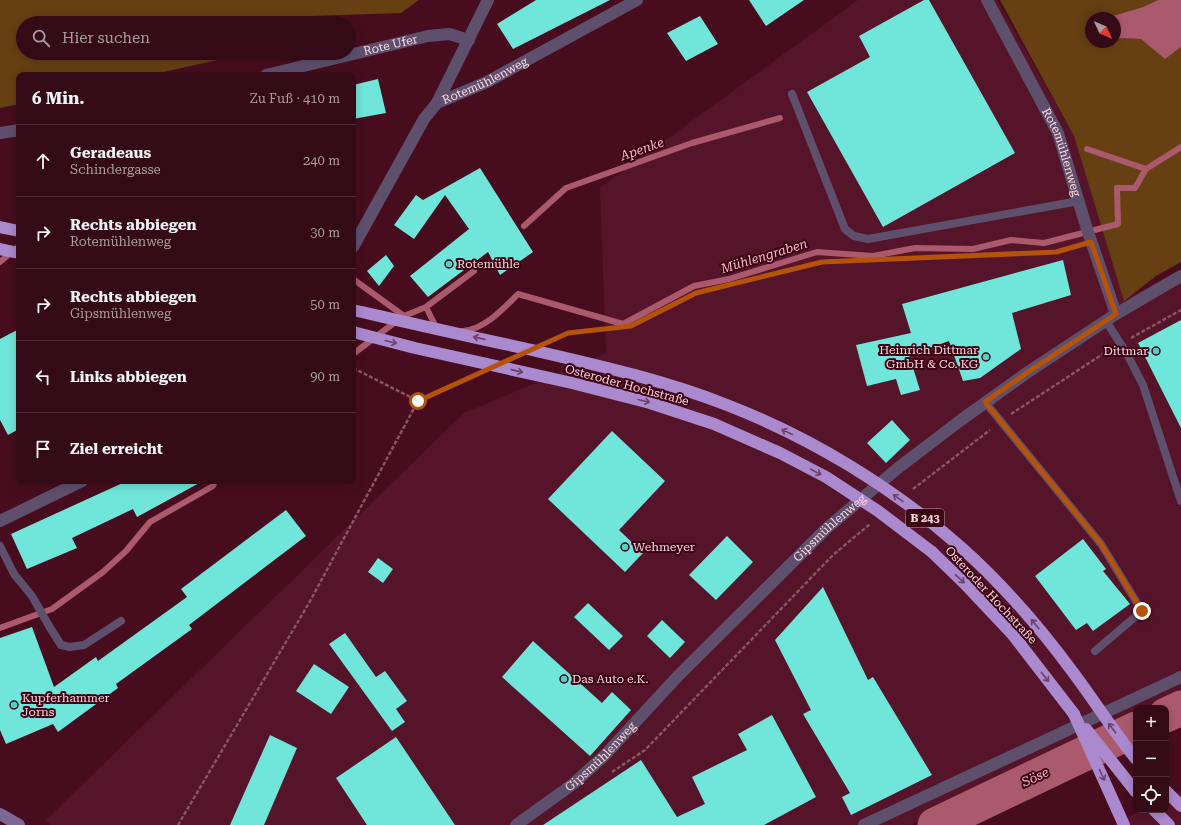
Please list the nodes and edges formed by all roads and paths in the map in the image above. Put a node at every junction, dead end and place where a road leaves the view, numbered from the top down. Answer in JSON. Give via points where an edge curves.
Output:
{"nodes":[{"id":1,"x":488,"y":0,"type":"edge"},
{"id":2,"x":638,"y":0,"type":"edge"},
{"id":3,"x":987,"y":0,"type":"edge"},
{"id":4,"x":469,"y":40,"type":"junction"},
{"id":5,"x":356,"y":53,"type":"edge"},
{"id":6,"x":328,"y":60,"type":"edge"},
{"id":7,"x":278,"y":72,"type":"edge"},
{"id":8,"x":792,"y":94,"type":"dead end"},
{"id":9,"x":437,"y":103,"type":"junction"},
{"id":10,"x":16,"y":130,"type":"edge"},
{"id":11,"x":0,"y":133,"type":"edge"},
{"id":12,"x":1078,"y":201,"type":"junction"},
{"id":13,"x":0,"y":226,"type":"edge"},
{"id":14,"x":16,"y":230,"type":"edge"},
{"id":15,"x":1089,"y":234,"type":"junction"},
{"id":16,"x":356,"y":242,"type":"edge"},
{"id":17,"x":0,"y":250,"type":"edge"},
{"id":18,"x":16,"y":253,"type":"edge"},
{"id":19,"x":1181,"y":276,"type":"edge"},
{"id":20,"x":1181,"y":310,"type":"edge"},
{"id":21,"x":356,"y":311,"type":"edge"},
{"id":22,"x":1116,"y":314,"type":"junction"},
{"id":23,"x":1106,"y":321,"type":"junction"},
{"id":24,"x":356,"y":333,"type":"edge"},
{"id":25,"x":554,"y":339,"type":"dead end"},
{"id":26,"x":1121,"y":344,"type":"junction"},
{"id":27,"x":356,"y":369,"type":"edge"},
{"id":28,"x":475,"y":375,"type":"dead end"},
{"id":29,"x":418,"y":401,"type":"junction"},
{"id":30,"x":985,"y":402,"type":"junction"},
{"id":31,"x":1001,"y":422,"type":"junction"},
{"id":32,"x":76,"y":484,"type":"edge"},
{"id":33,"x":912,"y":490,"type":"dead end"},
{"id":34,"x":1181,"y":501,"type":"edge"},
{"id":35,"x":876,"y":520,"type":"dead end"},
{"id":36,"x":0,"y":521,"type":"edge"},
{"id":37,"x":0,"y":546,"type":"edge"},
{"id":38,"x":121,"y":621,"type":"dead end"},
{"id":39,"x":1095,"y":651,"type":"dead end"},
{"id":40,"x":1181,"y":677,"type":"edge"},
{"id":41,"x":1074,"y":714,"type":"junction"},
{"id":42,"x":1133,"y":755,"type":"edge"},
{"id":43,"x":606,"y":776,"type":"dead end"},
{"id":44,"x":1133,"y":788,"type":"edge"},
{"id":45,"x":1169,"y":794,"type":"edge"},
{"id":46,"x":1181,"y":806,"type":"edge"},
{"id":47,"x":1157,"y":813,"type":"edge"},
{"id":48,"x":0,"y":814,"type":"edge"},
{"id":49,"x":19,"y":825,"type":"edge"},
{"id":50,"x":178,"y":825,"type":"edge"},
{"id":51,"x":516,"y":825,"type":"edge"},
{"id":52,"x":864,"y":825,"type":"edge"},
{"id":53,"x":1124,"y":825,"type":"edge"},
{"id":54,"x":1169,"y":825,"type":"edge"}],
"edges":[{"from":1,"to":4,"type":"street"},
{"from":2,"to":9,"type":"street","name":"Rotemühlenweg","via":[[487,82]]},
{"from":3,"to":12,"type":"street","name":"Rotemühlenweg","via":[[1058,133]]},
{"from":4,"to":5,"type":"street","name":"Rote Ufer","via":[[450,34],[428,36]]},
{"from":4,"to":9,"type":"street"},
{"from":6,"to":7,"type":"street","name":"Rote Ufer"},
{"from":8,"to":12,"type":"lane","via":[[845,229],[854,236],[868,239]]},
{"from":9,"to":16,"type":"street","name":"Rotemühlenweg","via":[[424,119]]},
{"from":10,"to":11,"type":"street"},
{"from":12,"to":15,"type":"street","name":"Rotemühlenweg"},
{"from":13,"to":14,"type":"highway"},
{"from":15,"to":22,"type":"street","name":"Rotemühlenweg"},
{"from":15,"to":25,"type":"path","via":[[1056,252],[822,262],[696,293],[631,326],[568,333]]},
{"from":17,"to":18,"type":"highway"},
{"from":19,"to":22,"type":"street","name":"Gipsmühlenweg"},
{"from":20,"to":26,"type":"path"},
{"from":42,"to":21,"type":"highway","name":"Osteroder Hochstraße","number":"B 243","one_way":true,"bridge":true,"via":[[1045,636],[963,549],[903,501],[805,440],[728,405],[640,376]]},
{"from":22,"to":23,"type":"street","name":"Gipsmühlenweg"},
{"from":23,"to":26,"type":"lane"},
{"from":23,"to":30,"type":"street","name":"Gipsmühlenweg"},
{"from":24,"to":41,"type":"highway","name":"Osteroder Hochstraße","number":"B 243","one_way":true,"bridge":true,"via":[[650,403],[714,424],[780,453],[826,477],[878,511],[932,552],[1013,635]]},
{"from":26,"to":31,"type":"path"},
{"from":26,"to":34,"type":"lane","via":[[1143,386]]},
{"from":27,"to":29,"type":"path"},
{"from":28,"to":29,"type":"path"},
{"from":29,"to":50,"type":"path","via":[[309,603]]},
{"from":30,"to":31,"type":"lane"},
{"from":30,"to":51,"type":"street","name":"Gipsmühlenweg","via":[[898,468],[827,528],[678,676],[604,756],[573,784]]},
{"from":31,"to":33,"type":"path"},
{"from":31,"to":39,"type":"lane","via":[[1101,544],[1142,611]]},
{"from":32,"to":36,"type":"street"},
{"from":35,"to":43,"type":"path","via":[[833,555],[645,750]]},
{"from":37,"to":38,"type":"lane","via":[[14,574],[35,601],[62,644],[84,645]]},
{"from":40,"to":52,"type":"street"},
{"from":41,"to":44,"type":"highway","name":"Osteroder Hochstraße","number":"B 243","bridge":true},
{"from":41,"to":53,"type":"highway","one_way":true,"bridge":true},
{"from":45,"to":46,"type":"highway"},
{"from":47,"to":54,"type":"highway"},
{"from":48,"to":49,"type":"street"}]}
